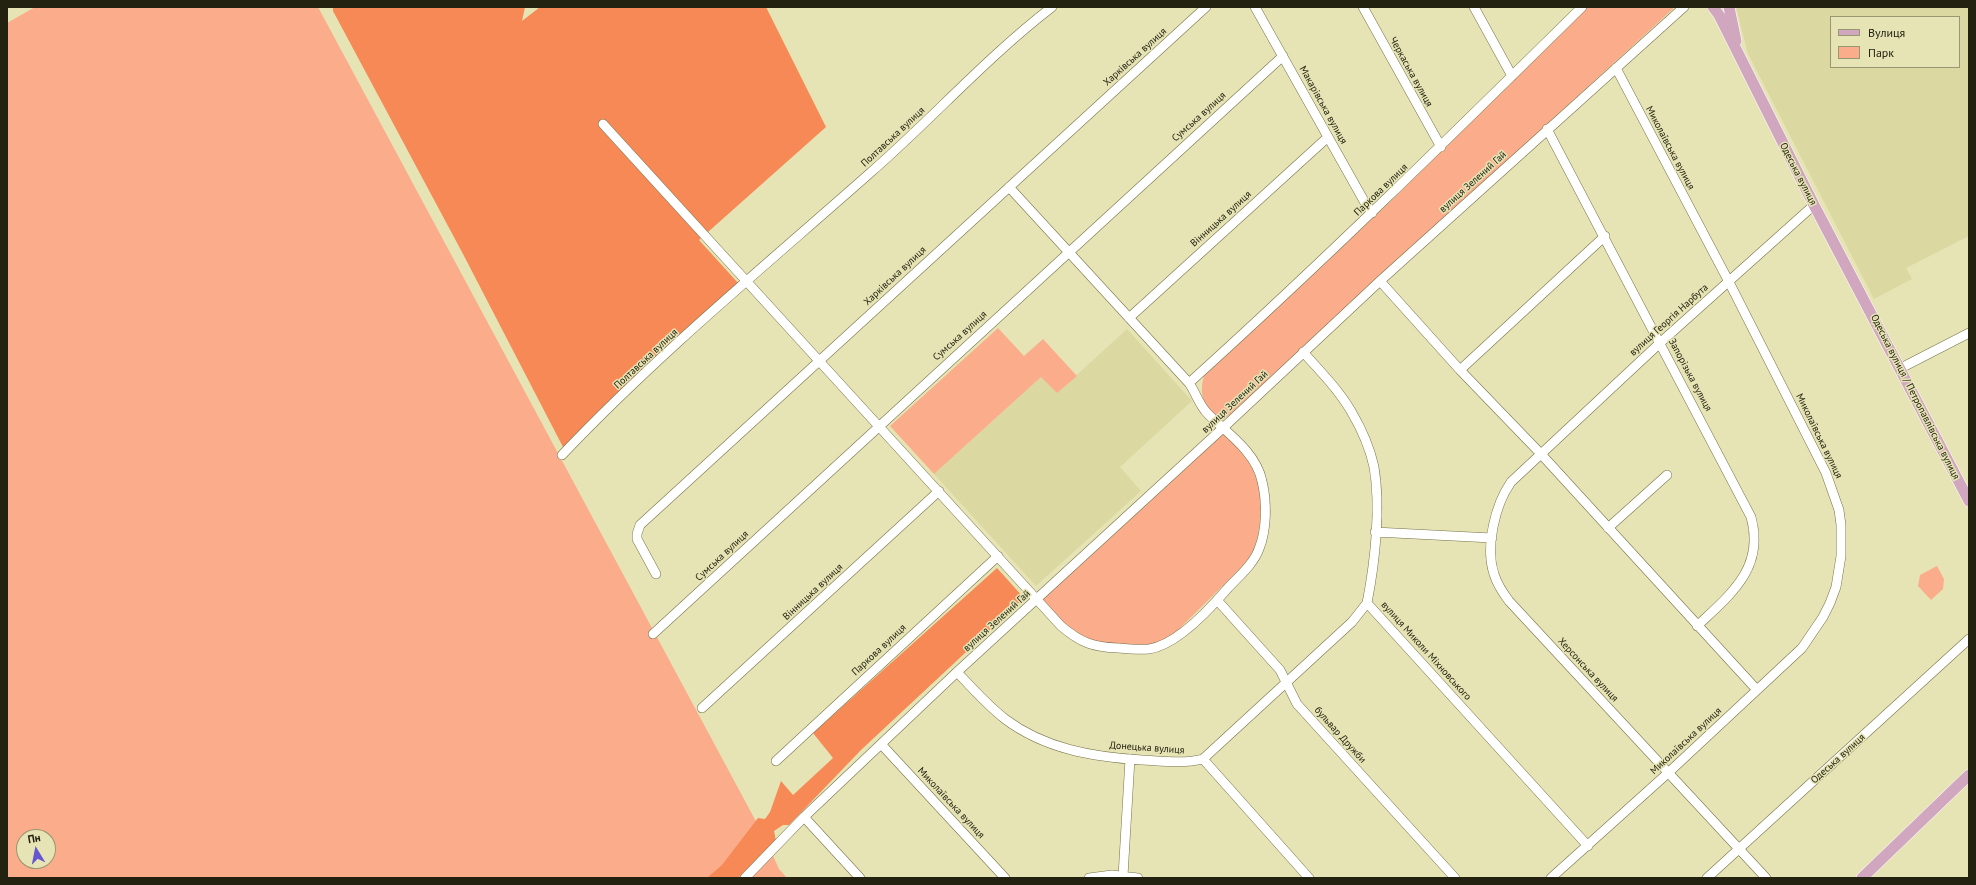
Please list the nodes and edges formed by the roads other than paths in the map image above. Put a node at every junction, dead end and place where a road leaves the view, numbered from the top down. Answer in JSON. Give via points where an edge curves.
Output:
{"nodes":[{"id":1,"x":1052,"y":7,"type":"edge"},
{"id":2,"x":1206,"y":7,"type":"edge"},
{"id":3,"x":1255,"y":7,"type":"edge"},
{"id":4,"x":1363,"y":7,"type":"edge"},
{"id":5,"x":1474,"y":7,"type":"edge"},
{"id":6,"x":1582,"y":7,"type":"edge"},
{"id":7,"x":1684,"y":7,"type":"edge"},
{"id":8,"x":1713,"y":7,"type":"edge"},
{"id":9,"x":1729,"y":7,"type":"edge"},
{"id":10,"x":1738,"y":53,"type":"junction"},
{"id":11,"x":1283,"y":56,"type":"junction"},
{"id":12,"x":1616,"y":68,"type":"junction"},
{"id":13,"x":1512,"y":76,"type":"junction"},
{"id":14,"x":603,"y":124,"type":"dead end"},
{"id":15,"x":1547,"y":130,"type":"junction"},
{"id":16,"x":1328,"y":137,"type":"junction"},
{"id":17,"x":1441,"y":147,"type":"junction"},
{"id":18,"x":1009,"y":187,"type":"junction"},
{"id":19,"x":1814,"y":205,"type":"junction"},
{"id":20,"x":1372,"y":213,"type":"junction"},
{"id":21,"x":1605,"y":236,"type":"junction"},
{"id":22,"x":1069,"y":253,"type":"junction"},
{"id":23,"x":747,"y":281,"type":"junction"},
{"id":24,"x":1380,"y":281,"type":"junction"},
{"id":25,"x":1729,"y":282,"type":"junction"},
{"id":26,"x":1861,"y":293,"type":"joint"},
{"id":27,"x":1129,"y":318,"type":"junction"},
{"id":28,"x":1969,"y":333,"type":"edge"},
{"id":29,"x":1661,"y":342,"type":"junction"},
{"id":30,"x":1303,"y":352,"type":"junction"},
{"id":31,"x":820,"y":361,"type":"junction"},
{"id":32,"x":1901,"y":368,"type":"junction"},
{"id":33,"x":1460,"y":370,"type":"junction"},
{"id":34,"x":1189,"y":383,"type":"junction"},
{"id":35,"x":879,"y":425,"type":"junction"},
{"id":36,"x":1224,"y":427,"type":"junction"},
{"id":37,"x":1541,"y":454,"type":"junction"},
{"id":38,"x":562,"y":455,"type":"dead end"},
{"id":39,"x":1667,"y":475,"type":"dead end"},
{"id":40,"x":939,"y":491,"type":"junction"},
{"id":41,"x":1969,"y":501,"type":"edge"},
{"id":42,"x":1608,"y":528,"type":"junction"},
{"id":43,"x":1375,"y":532,"type":"junction"},
{"id":44,"x":1492,"y":538,"type":"junction"},
{"id":45,"x":998,"y":556,"type":"junction"},
{"id":46,"x":656,"y":574,"type":"dead end"},
{"id":47,"x":1037,"y":600,"type":"junction"},
{"id":48,"x":1217,"y":600,"type":"junction"},
{"id":49,"x":1367,"y":603,"type":"junction"},
{"id":50,"x":1697,"y":626,"type":"junction"},
{"id":51,"x":653,"y":634,"type":"dead end"},
{"id":52,"x":1969,"y":639,"type":"edge"},
{"id":53,"x":957,"y":672,"type":"junction"},
{"id":54,"x":1286,"y":682,"type":"junction"},
{"id":55,"x":1757,"y":690,"type":"junction"},
{"id":56,"x":702,"y":708,"type":"dead end"},
{"id":57,"x":881,"y":744,"type":"junction"},
{"id":58,"x":1130,"y":759,"type":"junction"},
{"id":59,"x":1203,"y":759,"type":"junction"},
{"id":60,"x":776,"y":761,"type":"dead end"},
{"id":61,"x":1668,"y":773,"type":"junction"},
{"id":62,"x":1969,"y":775,"type":"edge"},
{"id":63,"x":804,"y":817,"type":"junction"},
{"id":64,"x":1588,"y":846,"type":"junction"},
{"id":65,"x":1739,"y":849,"type":"junction"},
{"id":66,"x":1123,"y":876,"type":"junction"},
{"id":67,"x":745,"y":878,"type":"edge"},
{"id":68,"x":860,"y":878,"type":"edge"},
{"id":69,"x":1005,"y":878,"type":"edge"},
{"id":70,"x":1089,"y":878,"type":"edge"},
{"id":71,"x":1138,"y":878,"type":"edge"},
{"id":72,"x":1309,"y":878,"type":"edge"},
{"id":73,"x":1455,"y":878,"type":"edge"},
{"id":74,"x":1551,"y":878,"type":"edge"},
{"id":75,"x":1707,"y":878,"type":"edge"},
{"id":76,"x":1766,"y":878,"type":"edge"},
{"id":77,"x":1862,"y":878,"type":"edge"}],
"edges":[{"from":1,"to":23,"type":"street","name":"Полтавська вулиця","via":[[990,61],[872,172]]},
{"from":2,"to":18,"type":"street","name":"Харківська вулиця"},
{"from":3,"to":11,"type":"street","name":"Макарівська вулиця"},
{"from":4,"to":17,"type":"street","name":"Черкаська вулиця"},
{"from":5,"to":13,"type":"street"},
{"from":6,"to":13,"type":"street","name":"Паркова вулиця"},
{"from":7,"to":12,"type":"street","name":"вулиця Зелений Гай"},
{"from":8,"to":10,"type":"main road","name":"Одеська вулиця"},
{"from":9,"to":10,"type":"main road","name":"Одеська вулиця"},
{"from":10,"to":19,"type":"main road","name":"Одеська вулиця"},
{"from":11,"to":16,"type":"street","name":"Макарівська вулиця"},
{"from":11,"to":22,"type":"street","name":"Сумська вулиця"},
{"from":12,"to":15,"type":"street","name":"вулиця Зелений Гай"},
{"from":12,"to":25,"type":"street","name":"Миколаївська вулиця"},
{"from":13,"to":17,"type":"street","name":"Паркова вулиця"},
{"from":14,"to":23,"type":"street"},
{"from":15,"to":21,"type":"street","name":"Запорізька вулиця"},
{"from":15,"to":24,"type":"street","name":"вулиця Зелений Гай"},
{"from":16,"to":20,"type":"street","name":"Макарівська вулиця"},
{"from":16,"to":27,"type":"street","name":"Вінницька вулиця"},
{"from":17,"to":20,"type":"street","name":"Паркова вулиця"},
{"from":18,"to":22,"type":"street"},
{"from":18,"to":31,"type":"street","name":"Харківська вулиця"},
{"from":19,"to":25,"type":"street","name":"вулиця Георгія Нарбута"},
{"from":19,"to":26,"type":"main road","name":"Одеська вулиця"},
{"from":20,"to":34,"type":"street","name":"Паркова вулиця","via":[[1284,298]]},
{"from":21,"to":29,"type":"street","name":"Запорізька вулиця"},
{"from":21,"to":33,"type":"street"},
{"from":22,"to":27,"type":"street"},
{"from":22,"to":35,"type":"street","name":"Сумська вулиця"},
{"from":23,"to":31,"type":"street"},
{"from":23,"to":38,"type":"street","name":"Полтавська вулиця","via":[[592,424]]},
{"from":24,"to":30,"type":"street","name":"вулиця Зелений Гай"},
{"from":24,"to":33,"type":"street"},
{"from":25,"to":29,"type":"street","name":"вулиця Георгія Нарбута"},
{"from":25,"to":55,"type":"street","name":"Миколаївська вулиця","via":[[1826,473],[1839,510],[1841,525],[1842,542],[1836,587],[1823,617],[1802,648]]},
{"from":26,"to":32,"type":"main road","name":"Одеська вулиця / Петропавлівська вулиця"},
{"from":27,"to":34,"type":"street"},
{"from":28,"to":32,"type":"street"},
{"from":29,"to":37,"type":"street","name":"вулиця Георгія Нарбута"},
{"from":29,"to":50,"type":"street","name":"Запорізька вулиця","via":[[1745,503],[1754,529],[1753,555],[1747,570],[1729,595]]},
{"from":30,"to":36,"type":"street","name":"вулиця Зелений Гай"},
{"from":30,"to":43,"type":"street","name":"вулиця Миколи Міхновського","via":[[1339,393],[1361,430],[1373,466],[1376,498]]},
{"from":31,"to":35,"type":"street"},
{"from":31,"to":46,"type":"street","name":"Харківська вулиця","via":[[640,525],[637,538]]},
{"from":32,"to":41,"type":"main road","name":"Одеська вулиця / Петропавлівська вулиця"},
{"from":33,"to":37,"type":"street"},
{"from":34,"to":36,"type":"street","via":[[1203,408]]},
{"from":35,"to":40,"type":"street"},
{"from":35,"to":51,"type":"street","name":"Сумська вулиця"},
{"from":36,"to":47,"type":"street","name":"вулиця Зелений Гай"},
{"from":36,"to":48,"type":"street","via":[[1249,455],[1262,479],[1265,492],[1264,526],[1253,560]]},
{"from":37,"to":42,"type":"street"},
{"from":37,"to":44,"type":"street","name":"Херсонська вулиця","via":[[1515,477],[1504,492],[1497,507]]},
{"from":39,"to":42,"type":"street"},
{"from":40,"to":45,"type":"street"},
{"from":40,"to":56,"type":"street","name":"Вінницька вулиця"},
{"from":42,"to":50,"type":"street"},
{"from":43,"to":44,"type":"street"},
{"from":43,"to":49,"type":"street","name":"вулиця Миколи Міхновського"},
{"from":44,"to":61,"type":"street","name":"Херсонська вулиця","via":[[1494,573],[1509,601]]},
{"from":45,"to":47,"type":"street"},
{"from":45,"to":60,"type":"street","name":"Паркова вулиця"},
{"from":47,"to":48,"type":"street","via":[[1061,626],[1081,642],[1095,646],[1150,649],[1176,637]]},
{"from":47,"to":53,"type":"street","name":"вулиця Зелений Гай"},
{"from":48,"to":54,"type":"street","name":"бульвар Дружби","via":[[1280,670]]},
{"from":49,"to":54,"type":"street","via":[[1352,622]]},
{"from":49,"to":64,"type":"street","name":"вулиця Миколи Міхновського"},
{"from":50,"to":55,"type":"street"},
{"from":52,"to":65,"type":"street","name":"Одеська вулиця"},
{"from":53,"to":57,"type":"street","name":"вулиця Зелений Гай"},
{"from":53,"to":58,"type":"street","name":"Донецька вулиця","via":[[1004,718],[1036,739],[1076,751]]},
{"from":54,"to":59,"type":"street"},
{"from":54,"to":73,"type":"street","name":"бульвар Дружби","via":[[1297,704]]},
{"from":55,"to":61,"type":"street","name":"Миколаївська вулиця"},
{"from":57,"to":63,"type":"street","name":"вулиця Зелений Гай"},
{"from":57,"to":69,"type":"street","name":"Миколаївська вулиця"},
{"from":58,"to":59,"type":"street","name":"Донецька вулиця","via":[[1182,762]]},
{"from":58,"to":66,"type":"street"},
{"from":59,"to":72,"type":"street"},
{"from":61,"to":64,"type":"street","name":"Миколаївська вулиця"},
{"from":61,"to":65,"type":"street","name":"Херсонська вулиця"},
{"from":62,"to":77,"type":"main road"},
{"from":63,"to":67,"type":"street","name":"вулиця Зелений Гай"},
{"from":63,"to":68,"type":"street"},
{"from":64,"to":74,"type":"street","name":"Миколаївська вулиця"},
{"from":65,"to":75,"type":"street","name":"Одеська вулиця"},
{"from":65,"to":76,"type":"street","name":"Херсонська вулиця"},
{"from":66,"to":70,"type":"street"},
{"from":66,"to":71,"type":"street"}]}
